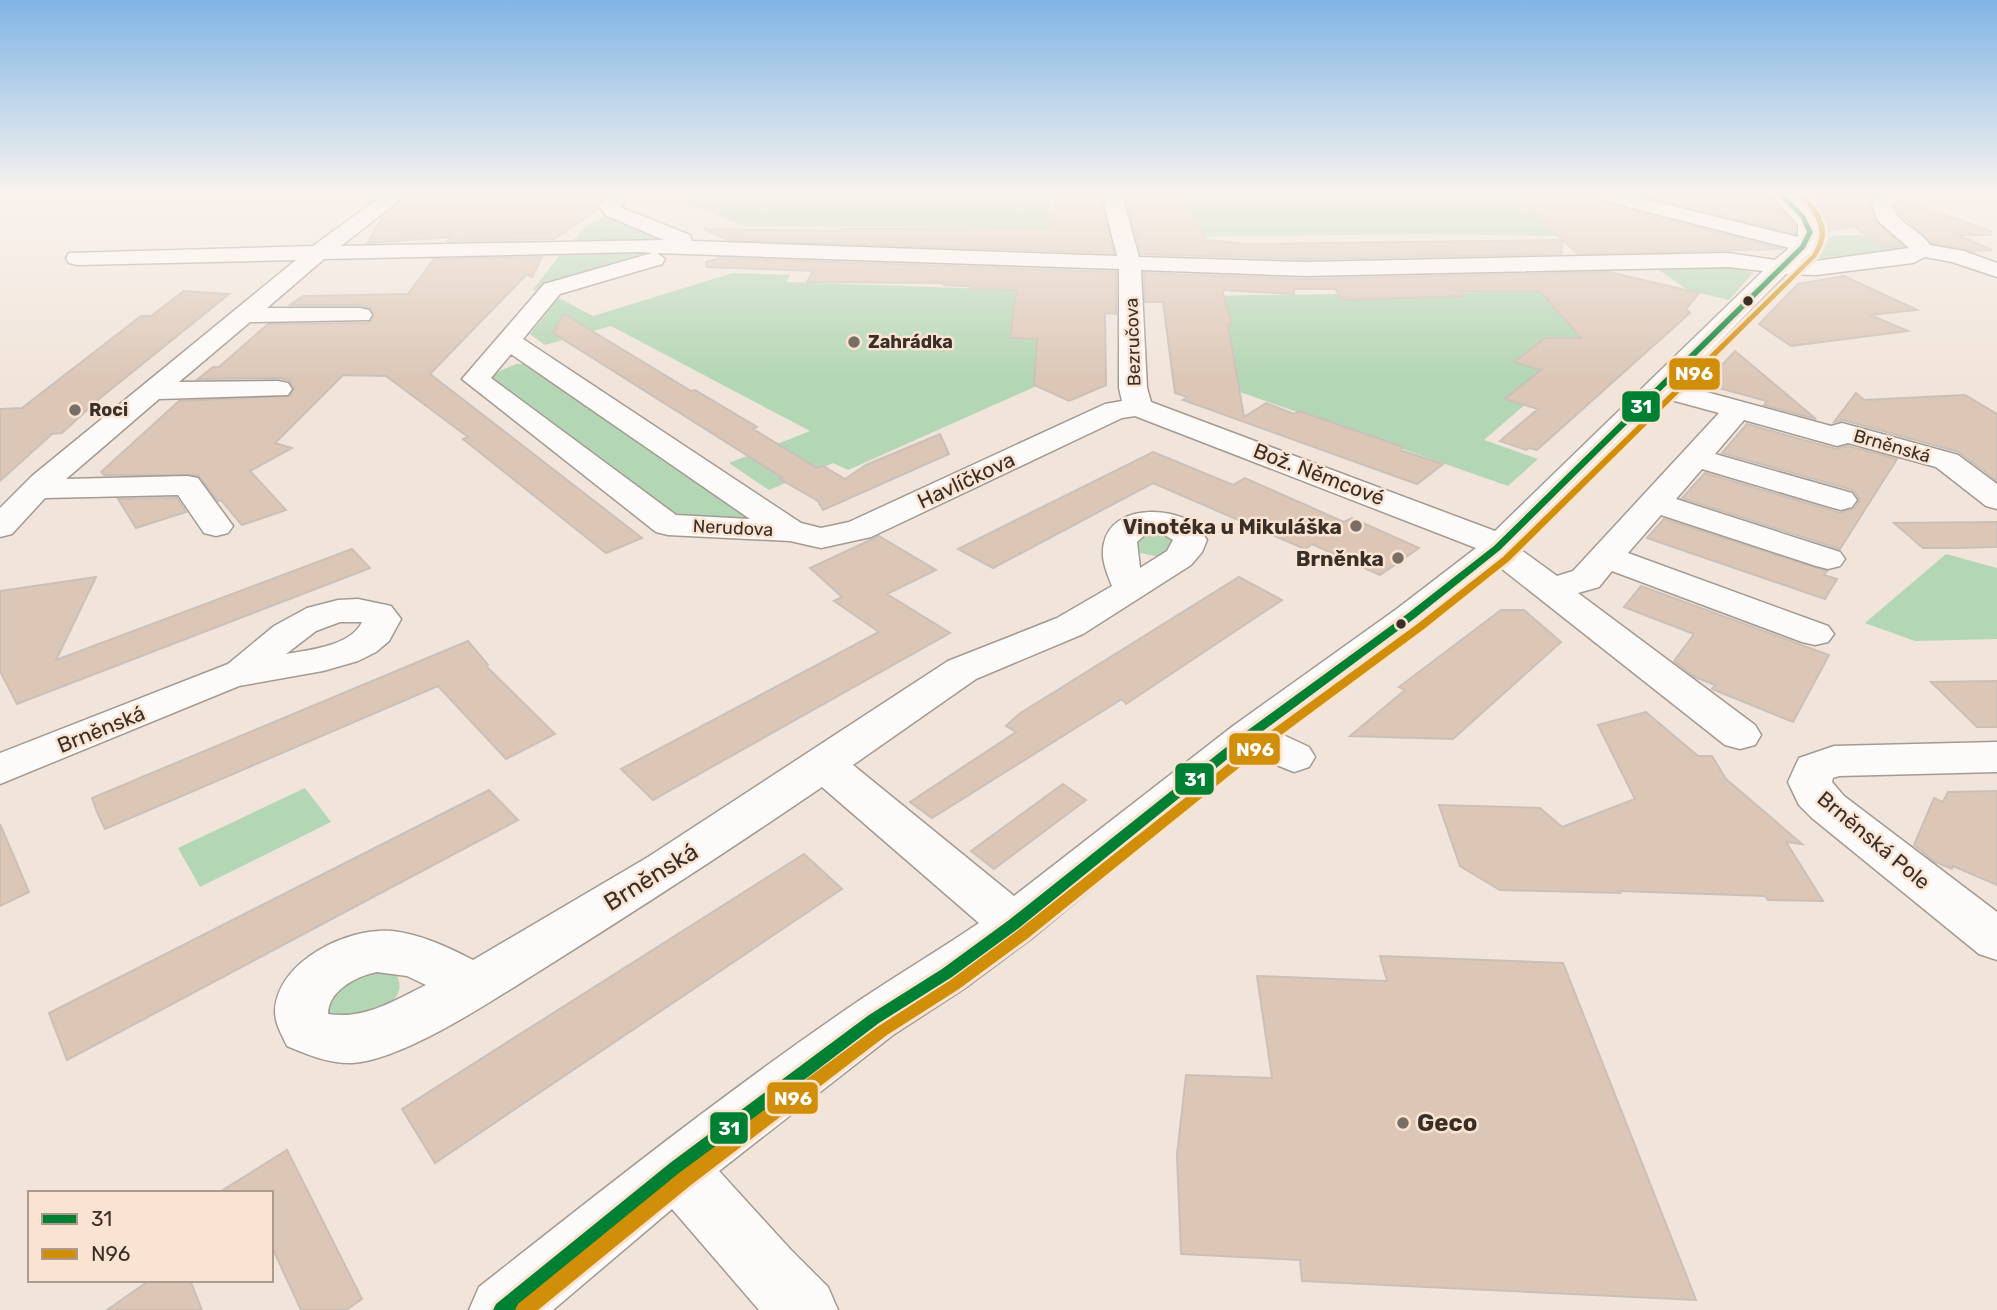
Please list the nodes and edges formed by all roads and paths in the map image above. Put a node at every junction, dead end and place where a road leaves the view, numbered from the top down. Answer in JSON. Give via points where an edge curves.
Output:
{"nodes":[{"id":1,"x":153,"y":256,"type":"edge"},
{"id":2,"x":316,"y":256,"type":"edge"},
{"id":3,"x":668,"y":256,"type":"edge"},
{"id":4,"x":945,"y":256,"type":"edge"},
{"id":5,"x":1128,"y":256,"type":"edge"},
{"id":6,"x":1791,"y":256,"type":"edge"},
{"id":7,"x":1793,"y":256,"type":"joint"},
{"id":8,"x":1912,"y":256,"type":"edge"},
{"id":9,"x":1956,"y":256,"type":"edge"},
{"id":10,"x":77,"y":258,"type":"dead end"},
{"id":11,"x":1130,"y":263,"type":"junction"},
{"id":12,"x":1997,"y":270,"type":"edge"},
{"id":13,"x":244,"y":315,"type":"junction"},
{"id":14,"x":360,"y":315,"type":"dead end"},
{"id":15,"x":508,"y":341,"type":"junction"},
{"id":16,"x":1659,"y":388,"type":"junction"},
{"id":17,"x":278,"y":389,"type":"dead end"},
{"id":18,"x":152,"y":391,"type":"junction"},
{"id":19,"x":1138,"y":407,"type":"junction"},
{"id":20,"x":1738,"y":410,"type":"junction"},
{"id":21,"x":1694,"y":457,"type":"junction"},
{"id":22,"x":1997,"y":499,"type":"edge"},
{"id":23,"x":1841,"y":500,"type":"dead end"},
{"id":24,"x":1654,"y":502,"type":"junction"},
{"id":25,"x":19,"y":507,"type":"edge"},
{"id":26,"x":216,"y":526,"type":"dead end"},
{"id":27,"x":790,"y":531,"type":"junction"},
{"id":28,"x":1499,"y":546,"type":"junction"},
{"id":29,"x":1605,"y":557,"type":"junction"},
{"id":30,"x":1828,"y":559,"type":"dead end"},
{"id":31,"x":1552,"y":589,"type":"junction"},
{"id":32,"x":1131,"y":590,"type":"dead end"},
{"id":33,"x":1815,"y":634,"type":"dead end"},
{"id":34,"x":242,"y":672,"type":"dead end"},
{"id":35,"x":1740,"y":735,"type":"dead end"},
{"id":36,"x":1248,"y":736,"type":"junction"},
{"id":37,"x":1294,"y":757,"type":"dead end"},
{"id":38,"x":1997,"y":757,"type":"edge"},
{"id":39,"x":824,"y":765,"type":"junction"},
{"id":40,"x":0,"y":769,"type":"edge"},
{"id":41,"x":1014,"y":923,"type":"junction"},
{"id":42,"x":1997,"y":940,"type":"edge"},
{"id":43,"x":474,"y":985,"type":"dead end"},
{"id":44,"x":677,"y":1168,"type":"junction"},
{"id":45,"x":502,"y":1310,"type":"edge"},
{"id":46,"x":805,"y":1310,"type":"edge"}],
"edges":[{"from":1,"to":10,"type":"street"},
{"from":2,"to":13,"type":"street"},
{"from":3,"to":15,"type":"street","name":"Nerudova","via":[[552,289]]},
{"from":4,"to":11,"type":"street"},
{"from":5,"to":11,"type":"street","name":"Bezručova"},
{"from":6,"to":11,"type":"street","via":[[1306,269]]},
{"from":7,"to":8,"type":"street","via":[[1830,266]]},
{"from":7,"to":16,"type":"street"},
{"from":9,"to":12,"type":"street"},
{"from":11,"to":19,"type":"street","name":"Bezručova","via":[[1133,388]]},
{"from":13,"to":14,"type":"street"},
{"from":13,"to":18,"type":"street"},
{"from":15,"to":27,"type":"street","name":"Nerudova"},
{"from":15,"to":27,"type":"street","name":"Nerudova","via":[[475,379],[668,525]]},
{"from":16,"to":20,"type":"street","name":"Brněnská"},
{"from":16,"to":28,"type":"street"},
{"from":17,"to":18,"type":"street"},
{"from":18,"to":25,"type":"street"},
{"from":19,"to":27,"type":"street","name":"Havlíčkova","via":[[1115,410],[859,530],[821,538]]},
{"from":19,"to":28,"type":"street","name":"Bož. Němcové"},
{"from":20,"to":21,"type":"street"},
{"from":20,"to":22,"type":"street","name":"Brněnská","via":[[1947,461]]},
{"from":21,"to":23,"type":"street"},
{"from":21,"to":24,"type":"street"},
{"from":24,"to":29,"type":"street"},
{"from":24,"to":30,"type":"street"},
{"from":25,"to":26,"type":"street","via":[[187,485]]},
{"from":28,"to":31,"type":"street"},
{"from":28,"to":36,"type":"street"},
{"from":29,"to":31,"type":"street","via":[[1586,579]]},
{"from":29,"to":33,"type":"street"},
{"from":31,"to":35,"type":"street"},
{"from":32,"to":39,"type":"street","name":"Brněnská","via":[[1070,626],[962,670]]},
{"from":34,"to":40,"type":"street","name":"Brněnská"},
{"from":36,"to":37,"type":"street"},
{"from":36,"to":41,"type":"street"},
{"from":38,"to":42,"type":"street","name":"Brněnská Pole","via":[[1834,761],[1814,769],[1810,782],[1828,807]]},
{"from":39,"to":41,"type":"street"},
{"from":39,"to":43,"type":"street","name":"Brněnská","via":[[665,870]]},
{"from":41,"to":44,"type":"street","via":[[874,1019]]},
{"from":44,"to":45,"type":"street"},
{"from":44,"to":46,"type":"street"}]}
